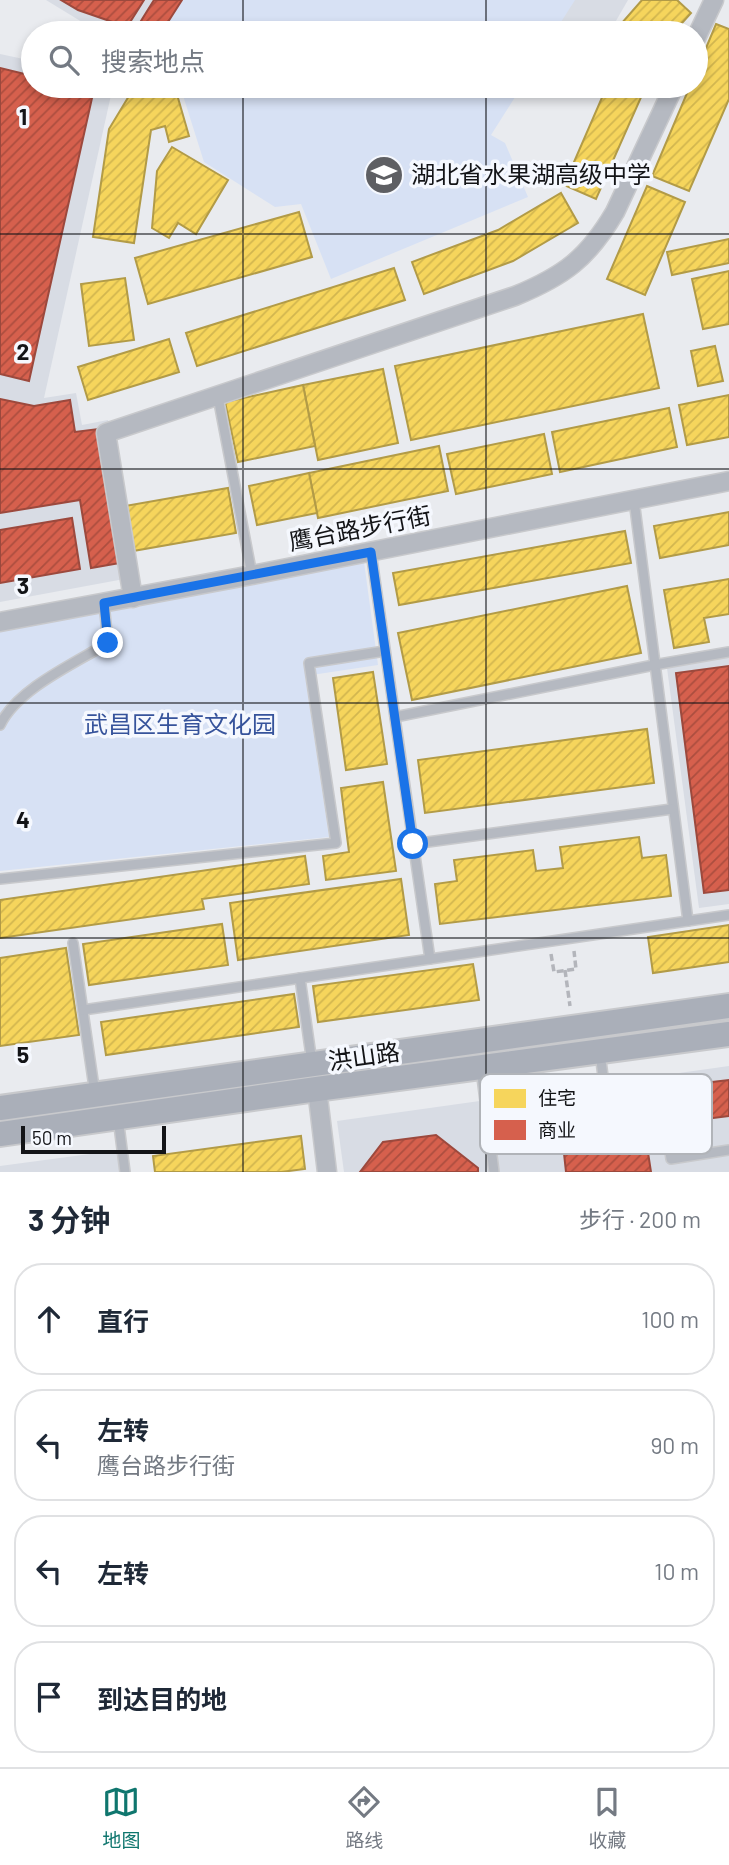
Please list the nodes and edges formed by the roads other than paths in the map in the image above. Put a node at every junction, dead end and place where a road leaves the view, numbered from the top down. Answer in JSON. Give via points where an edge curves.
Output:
{"nodes":[{"id":1,"x":714,"y":0,"type":"edge"},
{"id":2,"x":704,"y":21,"type":"edge"},
{"id":3,"x":668,"y":98,"type":"edge"},
{"id":4,"x":218,"y":397,"type":"junction"},
{"id":5,"x":729,"y":481,"type":"edge"},
{"id":6,"x":634,"y":500,"type":"junction"},
{"id":7,"x":371,"y":552,"type":"junction"},
{"id":8,"x":252,"y":575,"type":"junction"},
{"id":9,"x":133,"y":598,"type":"junction"},
{"id":10,"x":104,"y":603,"type":"junction"},
{"id":11,"x":0,"y":622,"type":"edge"},
{"id":12,"x":385,"y":651,"type":"junction"},
{"id":13,"x":729,"y":652,"type":"edge"},
{"id":14,"x":654,"y":665,"type":"junction"},
{"id":15,"x":395,"y":717,"type":"junction"},
{"id":16,"x":0,"y":725,"type":"edge"},
{"id":17,"x":672,"y":809,"type":"junction"},
{"id":18,"x":413,"y":844,"type":"junction"},
{"id":19,"x":0,"y":879,"type":"edge"},
{"id":20,"x":729,"y":915,"type":"edge"},
{"id":21,"x":688,"y":921,"type":"junction"},
{"id":22,"x":73,"y":943,"type":"dead end"},
{"id":23,"x":430,"y":959,"type":"junction"},
{"id":24,"x":300,"y":978,"type":"junction"},
{"id":25,"x":729,"y":1006,"type":"edge"},
{"id":26,"x":83,"y":1010,"type":"junction"},
{"id":27,"x":729,"y":1034,"type":"edge"},
{"id":28,"x":599,"y":1052,"type":"junction"},
{"id":29,"x":312,"y":1064,"type":"junction"},
{"id":30,"x":481,"y":1068,"type":"junction"},
{"id":31,"x":482,"y":1074,"type":"edge"},
{"id":32,"x":602,"y":1074,"type":"edge"},
{"id":33,"x":317,"y":1089,"type":"junction"},
{"id":34,"x":95,"y":1095,"type":"junction"},
{"id":35,"x":0,"y":1108,"type":"edge"},
{"id":36,"x":118,"y":1117,"type":"junction"},
{"id":37,"x":0,"y":1134,"type":"edge"},
{"id":38,"x":492,"y":1154,"type":"edge"},
{"id":39,"x":670,"y":1154,"type":"edge"},
{"id":40,"x":703,"y":1154,"type":"edge"},
{"id":41,"x":125,"y":1172,"type":"edge"},
{"id":42,"x":327,"y":1172,"type":"edge"},
{"id":43,"x":494,"y":1172,"type":"edge"}],
"edges":[{"from":1,"to":2,"type":"street"},
{"from":3,"to":4,"type":"street","via":[[615,212],[595,243],[568,270],[515,296]]},
{"from":4,"to":8,"type":"lane"},
{"from":4,"to":9,"type":"street","via":[[106,433]]},
{"from":5,"to":6,"type":"street","name":"鹰台路步行街"},
{"from":6,"to":7,"type":"street","name":"鹰台路步行街"},
{"from":6,"to":14,"type":"lane"},
{"from":7,"to":8,"type":"street","name":"鹰台路步行街"},
{"from":7,"to":12,"type":"lane"},
{"from":8,"to":9,"type":"street","name":"鹰台路步行街"},
{"from":9,"to":10,"type":"street","name":"鹰台路步行街"},
{"from":10,"to":11,"type":"street","name":"鹰台路步行街"},
{"from":10,"to":16,"type":"lane","via":[[108,643],[20,700]]},
{"from":12,"to":15,"type":"lane"},
{"from":12,"to":19,"type":"lane","via":[[309,663],[336,843]]},
{"from":13,"to":14,"type":"lane"},
{"from":14,"to":15,"type":"lane"},
{"from":14,"to":17,"type":"lane"},
{"from":15,"to":18,"type":"lane"},
{"from":17,"to":18,"type":"lane"},
{"from":17,"to":21,"type":"lane"},
{"from":18,"to":23,"type":"lane"},
{"from":20,"to":21,"type":"lane"},
{"from":21,"to":23,"type":"lane"},
{"from":22,"to":26,"type":"lane"},
{"from":23,"to":24,"type":"lane"},
{"from":24,"to":26,"type":"lane"},
{"from":24,"to":29,"type":"lane"},
{"from":25,"to":29,"type":"main road","name":"洪山路"},
{"from":26,"to":34,"type":"lane"},
{"from":27,"to":28,"type":"main road","name":"洪山路"},
{"from":28,"to":30,"type":"main road","name":"洪山路"},
{"from":28,"to":32,"type":"lane"},
{"from":29,"to":34,"type":"main road","name":"洪山路"},
{"from":30,"to":31,"type":"lane"},
{"from":30,"to":33,"type":"main road","name":"洪山路"},
{"from":33,"to":36,"type":"main road","name":"洪山路"},
{"from":33,"to":42,"type":"street"},
{"from":34,"to":35,"type":"main road","name":"洪山路"},
{"from":36,"to":37,"type":"main road","name":"洪山路"},
{"from":36,"to":41,"type":"lane"},
{"from":38,"to":43,"type":"lane"},
{"from":39,"to":40,"type":"lane","via":[[671,1159]]}]}
